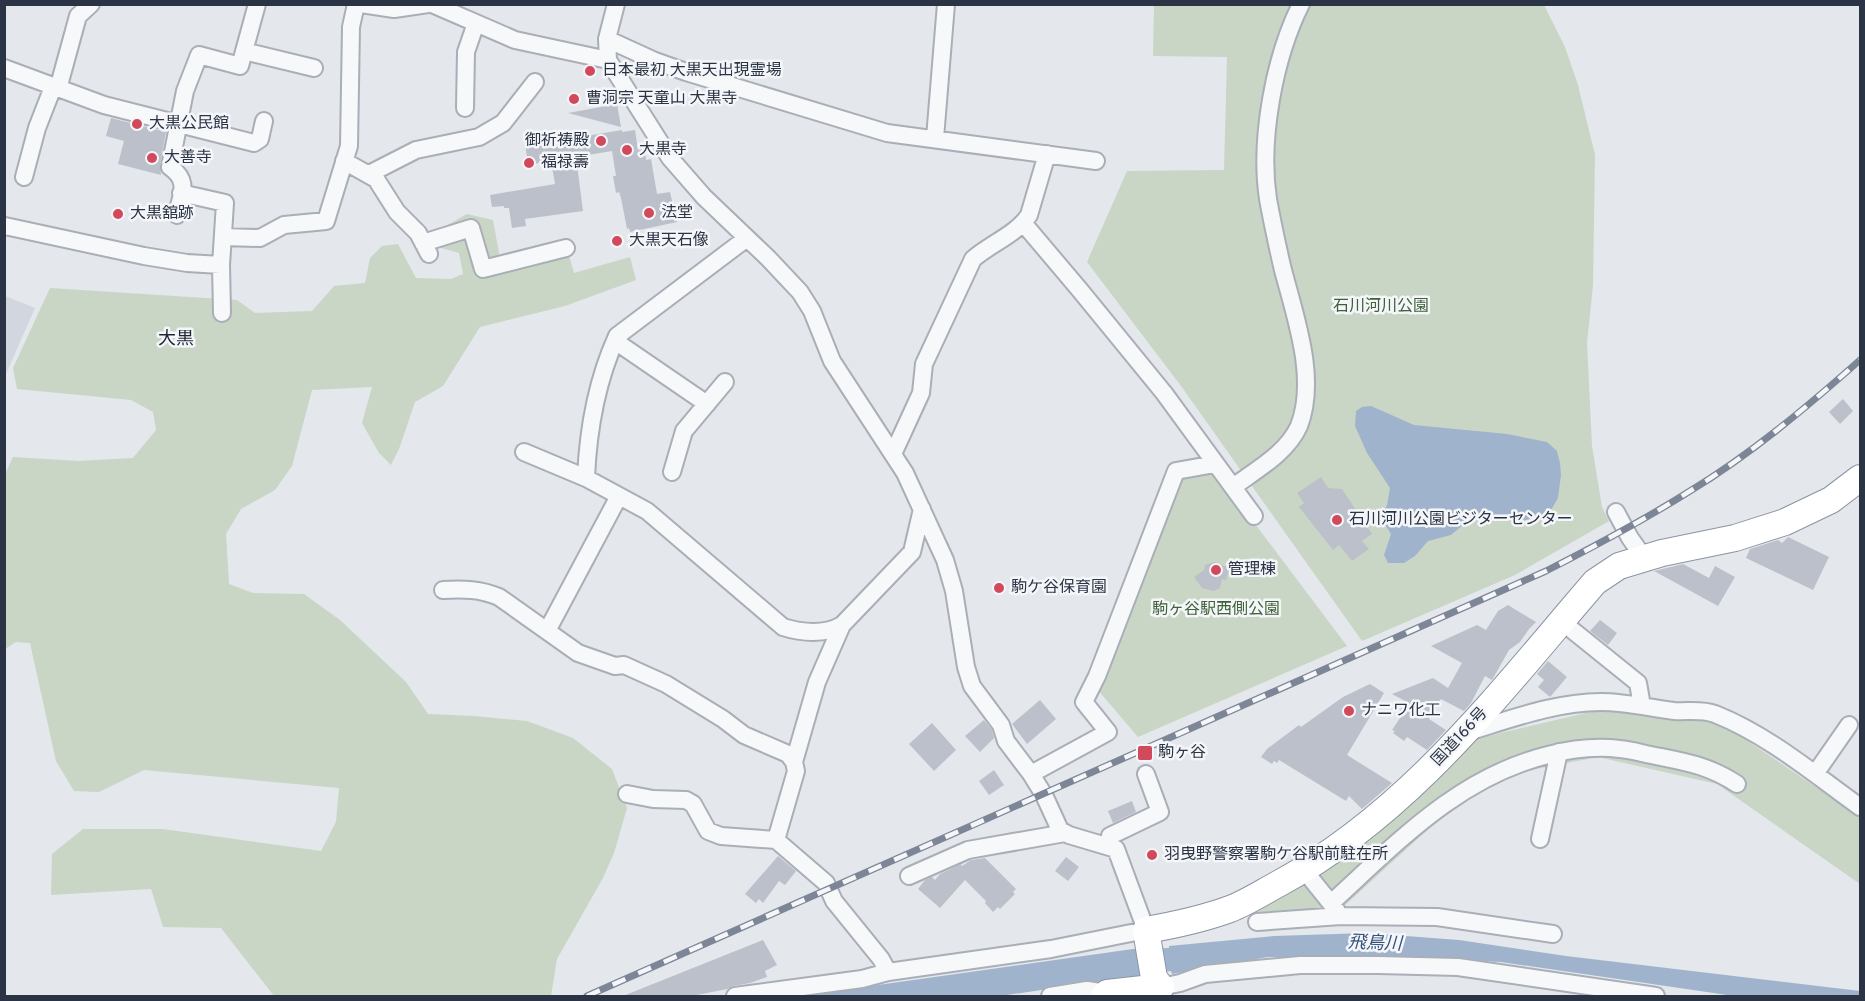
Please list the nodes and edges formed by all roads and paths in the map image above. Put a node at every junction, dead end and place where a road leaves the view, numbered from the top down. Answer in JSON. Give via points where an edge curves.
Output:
{"nodes":[{"id":1,"x":91,"y":4,"type":"edge"},
{"id":2,"x":257,"y":4,"type":"edge"},
{"id":3,"x":356,"y":4,"type":"edge"},
{"id":4,"x":361,"y":4,"type":"edge"},
{"id":5,"x":430,"y":4,"type":"edge"},
{"id":6,"x":616,"y":4,"type":"edge"},
{"id":7,"x":946,"y":4,"type":"edge"},
{"id":8,"x":1301,"y":4,"type":"edge"},
{"id":9,"x":476,"y":23,"type":"junction"},
{"id":10,"x":607,"y":39,"type":"junction"},
{"id":11,"x":244,"y":51,"type":"junction"},
{"id":12,"x":608,"y":60,"type":"junction"},
{"id":13,"x":4,"y":68,"type":"edge"},
{"id":14,"x":314,"y":68,"type":"dead end"},
{"id":15,"x":535,"y":82,"type":"dead end"},
{"id":16,"x":55,"y":88,"type":"junction"},
{"id":17,"x":465,"y":108,"type":"dead end"},
{"id":18,"x":264,"y":121,"type":"dead end"},
{"id":19,"x":178,"y":125,"type":"junction"},
{"id":20,"x":935,"y":138,"type":"junction"},
{"id":21,"x":1047,"y":154,"type":"junction"},
{"id":22,"x":344,"y":161,"type":"junction"},
{"id":23,"x":1096,"y":161,"type":"dead end"},
{"id":24,"x":369,"y":174,"type":"junction"},
{"id":25,"x":24,"y":177,"type":"dead end"},
{"id":26,"x":181,"y":194,"type":"junction"},
{"id":27,"x":177,"y":215,"type":"dead end"},
{"id":28,"x":1024,"y":224,"type":"junction"},
{"id":29,"x":4,"y":227,"type":"edge"},
{"id":30,"x":223,"y":237,"type":"junction"},
{"id":31,"x":747,"y":238,"type":"junction"},
{"id":32,"x":566,"y":248,"type":"dead end"},
{"id":33,"x":221,"y":265,"type":"junction"},
{"id":34,"x":222,"y":313,"type":"dead end"},
{"id":35,"x":615,"y":341,"type":"junction"},
{"id":36,"x":725,"y":382,"type":"dead end"},
{"id":37,"x":707,"y":404,"type":"junction"},
{"id":38,"x":524,"y":452,"type":"dead end"},
{"id":39,"x":893,"y":454,"type":"junction"},
{"id":40,"x":1215,"y":464,"type":"junction"},
{"id":41,"x":672,"y":472,"type":"dead end"},
{"id":42,"x":586,"y":478,"type":"junction"},
{"id":43,"x":1860,"y":478,"type":"edge"},
{"id":44,"x":1233,"y":487,"type":"junction"},
{"id":45,"x":619,"y":496,"type":"junction"},
{"id":46,"x":922,"y":509,"type":"junction"},
{"id":47,"x":1616,"y":512,"type":"dead end"},
{"id":48,"x":1254,"y":516,"type":"dead end"},
{"id":49,"x":1644,"y":559,"type":"junction"},
{"id":50,"x":443,"y":590,"type":"dead end"},
{"id":51,"x":1561,"y":621,"type":"junction"},
{"id":52,"x":842,"y":625,"type":"junction"},
{"id":53,"x":547,"y":631,"type":"junction"},
{"id":54,"x":1642,"y":706,"type":"junction"},
{"id":55,"x":1849,"y":724,"type":"dead end"},
{"id":56,"x":1465,"y":733,"type":"junction"},
{"id":57,"x":1559,"y":752,"type":"junction"},
{"id":58,"x":794,"y":762,"type":"junction"},
{"id":59,"x":1032,"y":774,"type":"junction"},
{"id":60,"x":1146,"y":774,"type":"dead end"},
{"id":61,"x":1815,"y":774,"type":"junction"},
{"id":62,"x":1737,"y":784,"type":"dead end"},
{"id":63,"x":627,"y":794,"type":"dead end"},
{"id":64,"x":1860,"y":807,"type":"edge"},
{"id":65,"x":1065,"y":833,"type":"junction"},
{"id":66,"x":1540,"y":839,"type":"dead end"},
{"id":67,"x":776,"y":840,"type":"junction"},
{"id":68,"x":1108,"y":846,"type":"junction"},
{"id":69,"x":1305,"y":870,"type":"junction"},
{"id":70,"x":909,"y":876,"type":"dead end"},
{"id":71,"x":1336,"y":910,"type":"junction"},
{"id":72,"x":1257,"y":922,"type":"dead end"},
{"id":73,"x":1553,"y":933,"type":"dead end"},
{"id":74,"x":1147,"y":936,"type":"junction"},
{"id":75,"x":888,"y":972,"type":"junction"},
{"id":76,"x":1158,"y":982,"type":"junction"},
{"id":77,"x":1105,"y":995,"type":"edge"},
{"id":78,"x":742,"y":996,"type":"edge"},
{"id":79,"x":1050,"y":996,"type":"edge"},
{"id":80,"x":1656,"y":996,"type":"edge"}],
"edges":[{"from":1,"to":16,"type":"street","via":[[78,16]]},
{"from":2,"to":11,"type":"street"},
{"from":3,"to":22,"type":"street","via":[[351,27],[349,146]]},
{"from":4,"to":5,"type":"street","via":[[394,9]]},
{"from":5,"to":9,"type":"street"},
{"from":6,"to":10,"type":"street"},
{"from":7,"to":20,"type":"street"},
{"from":8,"to":44,"type":"street","via":[[1279,61],[1265,127],[1268,197],[1302,345],[1306,398],[1298,427],[1279,453]]},
{"from":9,"to":12,"type":"street","via":[[515,40]]},
{"from":9,"to":17,"type":"street","via":[[466,52]]},
{"from":10,"to":12,"type":"street"},
{"from":10,"to":20,"type":"street","via":[[655,62],[864,127]]},
{"from":11,"to":14,"type":"street"},
{"from":11,"to":19,"type":"street","via":[[240,66],[199,56],[185,91]]},
{"from":12,"to":31,"type":"street","via":[[670,158]]},
{"from":13,"to":16,"type":"street"},
{"from":15,"to":24,"type":"street","via":[[503,123],[479,137],[416,150]]},
{"from":16,"to":19,"type":"street"},
{"from":16,"to":25,"type":"street","via":[[37,128]]},
{"from":18,"to":19,"type":"street","via":[[260,139],[254,143]]},
{"from":19,"to":26,"type":"street","via":[[170,167],[181,174]]},
{"from":20,"to":21,"type":"street"},
{"from":21,"to":23,"type":"street"},
{"from":21,"to":28,"type":"street"},
{"from":22,"to":24,"type":"street"},
{"from":22,"to":30,"type":"street","via":[[326,221],[284,225],[260,238]]},
{"from":24,"to":32,"type":"street","via":[[426,248],[471,228],[483,269]]},
{"from":26,"to":27,"type":"street"},
{"from":26,"to":30,"type":"street","via":[[225,203]]},
{"from":28,"to":39,"type":"street","via":[[973,259],[924,364],[921,393]]},
{"from":28,"to":40,"type":"street","via":[[1157,385]]},
{"from":29,"to":33,"type":"street","via":[[186,263]]},
{"from":30,"to":33,"type":"street"},
{"from":31,"to":35,"type":"street"},
{"from":31,"to":39,"type":"street","via":[[800,292],[832,361]]},
{"from":33,"to":34,"type":"street"},
{"from":35,"to":37,"type":"street"},
{"from":35,"to":42,"type":"street","via":[[588,438]]},
{"from":36,"to":37,"type":"street"},
{"from":37,"to":41,"type":"street","via":[[684,431]]},
{"from":38,"to":42,"type":"street"},
{"from":39,"to":46,"type":"street"},
{"from":40,"to":44,"type":"street"},
{"from":40,"to":59,"type":"street","via":[[1176,471],[1084,702],[1108,732]]},
{"from":42,"to":45,"type":"street"},
{"from":43,"to":49,"type":"highway","name":"国道166号","via":[[1831,500],[1785,522]]},
{"from":44,"to":48,"type":"street"},
{"from":45,"to":52,"type":"street","via":[[647,511],[783,627],[831,631]]},
{"from":45,"to":53,"type":"street"},
{"from":46,"to":52,"type":"street","via":[[912,552]]},
{"from":46,"to":59,"type":"street","via":[[951,581],[972,686]]},
{"from":47,"to":49,"type":"street"},
{"from":49,"to":51,"type":"highway","name":"国道166号","via":[[1619,566],[1595,582]]},
{"from":50,"to":53,"type":"street","via":[[484,591]]},
{"from":51,"to":54,"type":"street","via":[[1638,683]]},
{"from":51,"to":56,"type":"highway","name":"国道166号"},
{"from":52,"to":58,"type":"street","via":[[817,682]]},
{"from":53,"to":58,"type":"street","via":[[578,653],[615,666],[624,665],[666,684],[744,735],[788,754]]},
{"from":54,"to":56,"type":"street","via":[[1600,702],[1562,706]]},
{"from":54,"to":61,"type":"street","via":[[1713,713],[1744,727]]},
{"from":55,"to":61,"type":"street"},
{"from":56,"to":69,"type":"highway","name":"国道166号","via":[[1380,816]]},
{"from":57,"to":62,"type":"street","via":[[1620,749],[1696,764]]},
{"from":57,"to":66,"type":"street","via":[[1552,823]]},
{"from":57,"to":71,"type":"street","via":[[1474,783],[1423,819]]},
{"from":58,"to":67,"type":"street","via":[[796,771]]},
{"from":59,"to":65,"type":"street"},
{"from":60,"to":68,"type":"street","via":[[1160,812],[1110,836]]},
{"from":61,"to":64,"type":"street"},
{"from":63,"to":67,"type":"street","via":[[686,800],[693,804],[708,831],[721,836]]},
{"from":65,"to":68,"type":"street"},
{"from":65,"to":70,"type":"street","via":[[968,850]]},
{"from":67,"to":75,"type":"street","via":[[826,883],[834,901]]},
{"from":68,"to":74,"type":"street","via":[[1116,849]]},
{"from":69,"to":71,"type":"street"},
{"from":69,"to":74,"type":"highway","name":"国道166号","via":[[1231,909]]},
{"from":71,"to":72,"type":"street"},
{"from":71,"to":73,"type":"street","via":[[1437,917]]},
{"from":74,"to":75,"type":"street"},
{"from":74,"to":76,"type":"highway"},
{"from":75,"to":78,"type":"street"},
{"from":76,"to":77,"type":"highway"},
{"from":76,"to":80,"type":"street","via":[[1180,983],[1205,974],[1300,965],[1458,967]]},
{"from":77,"to":79,"type":"street","via":[[1087,990]]}]}
